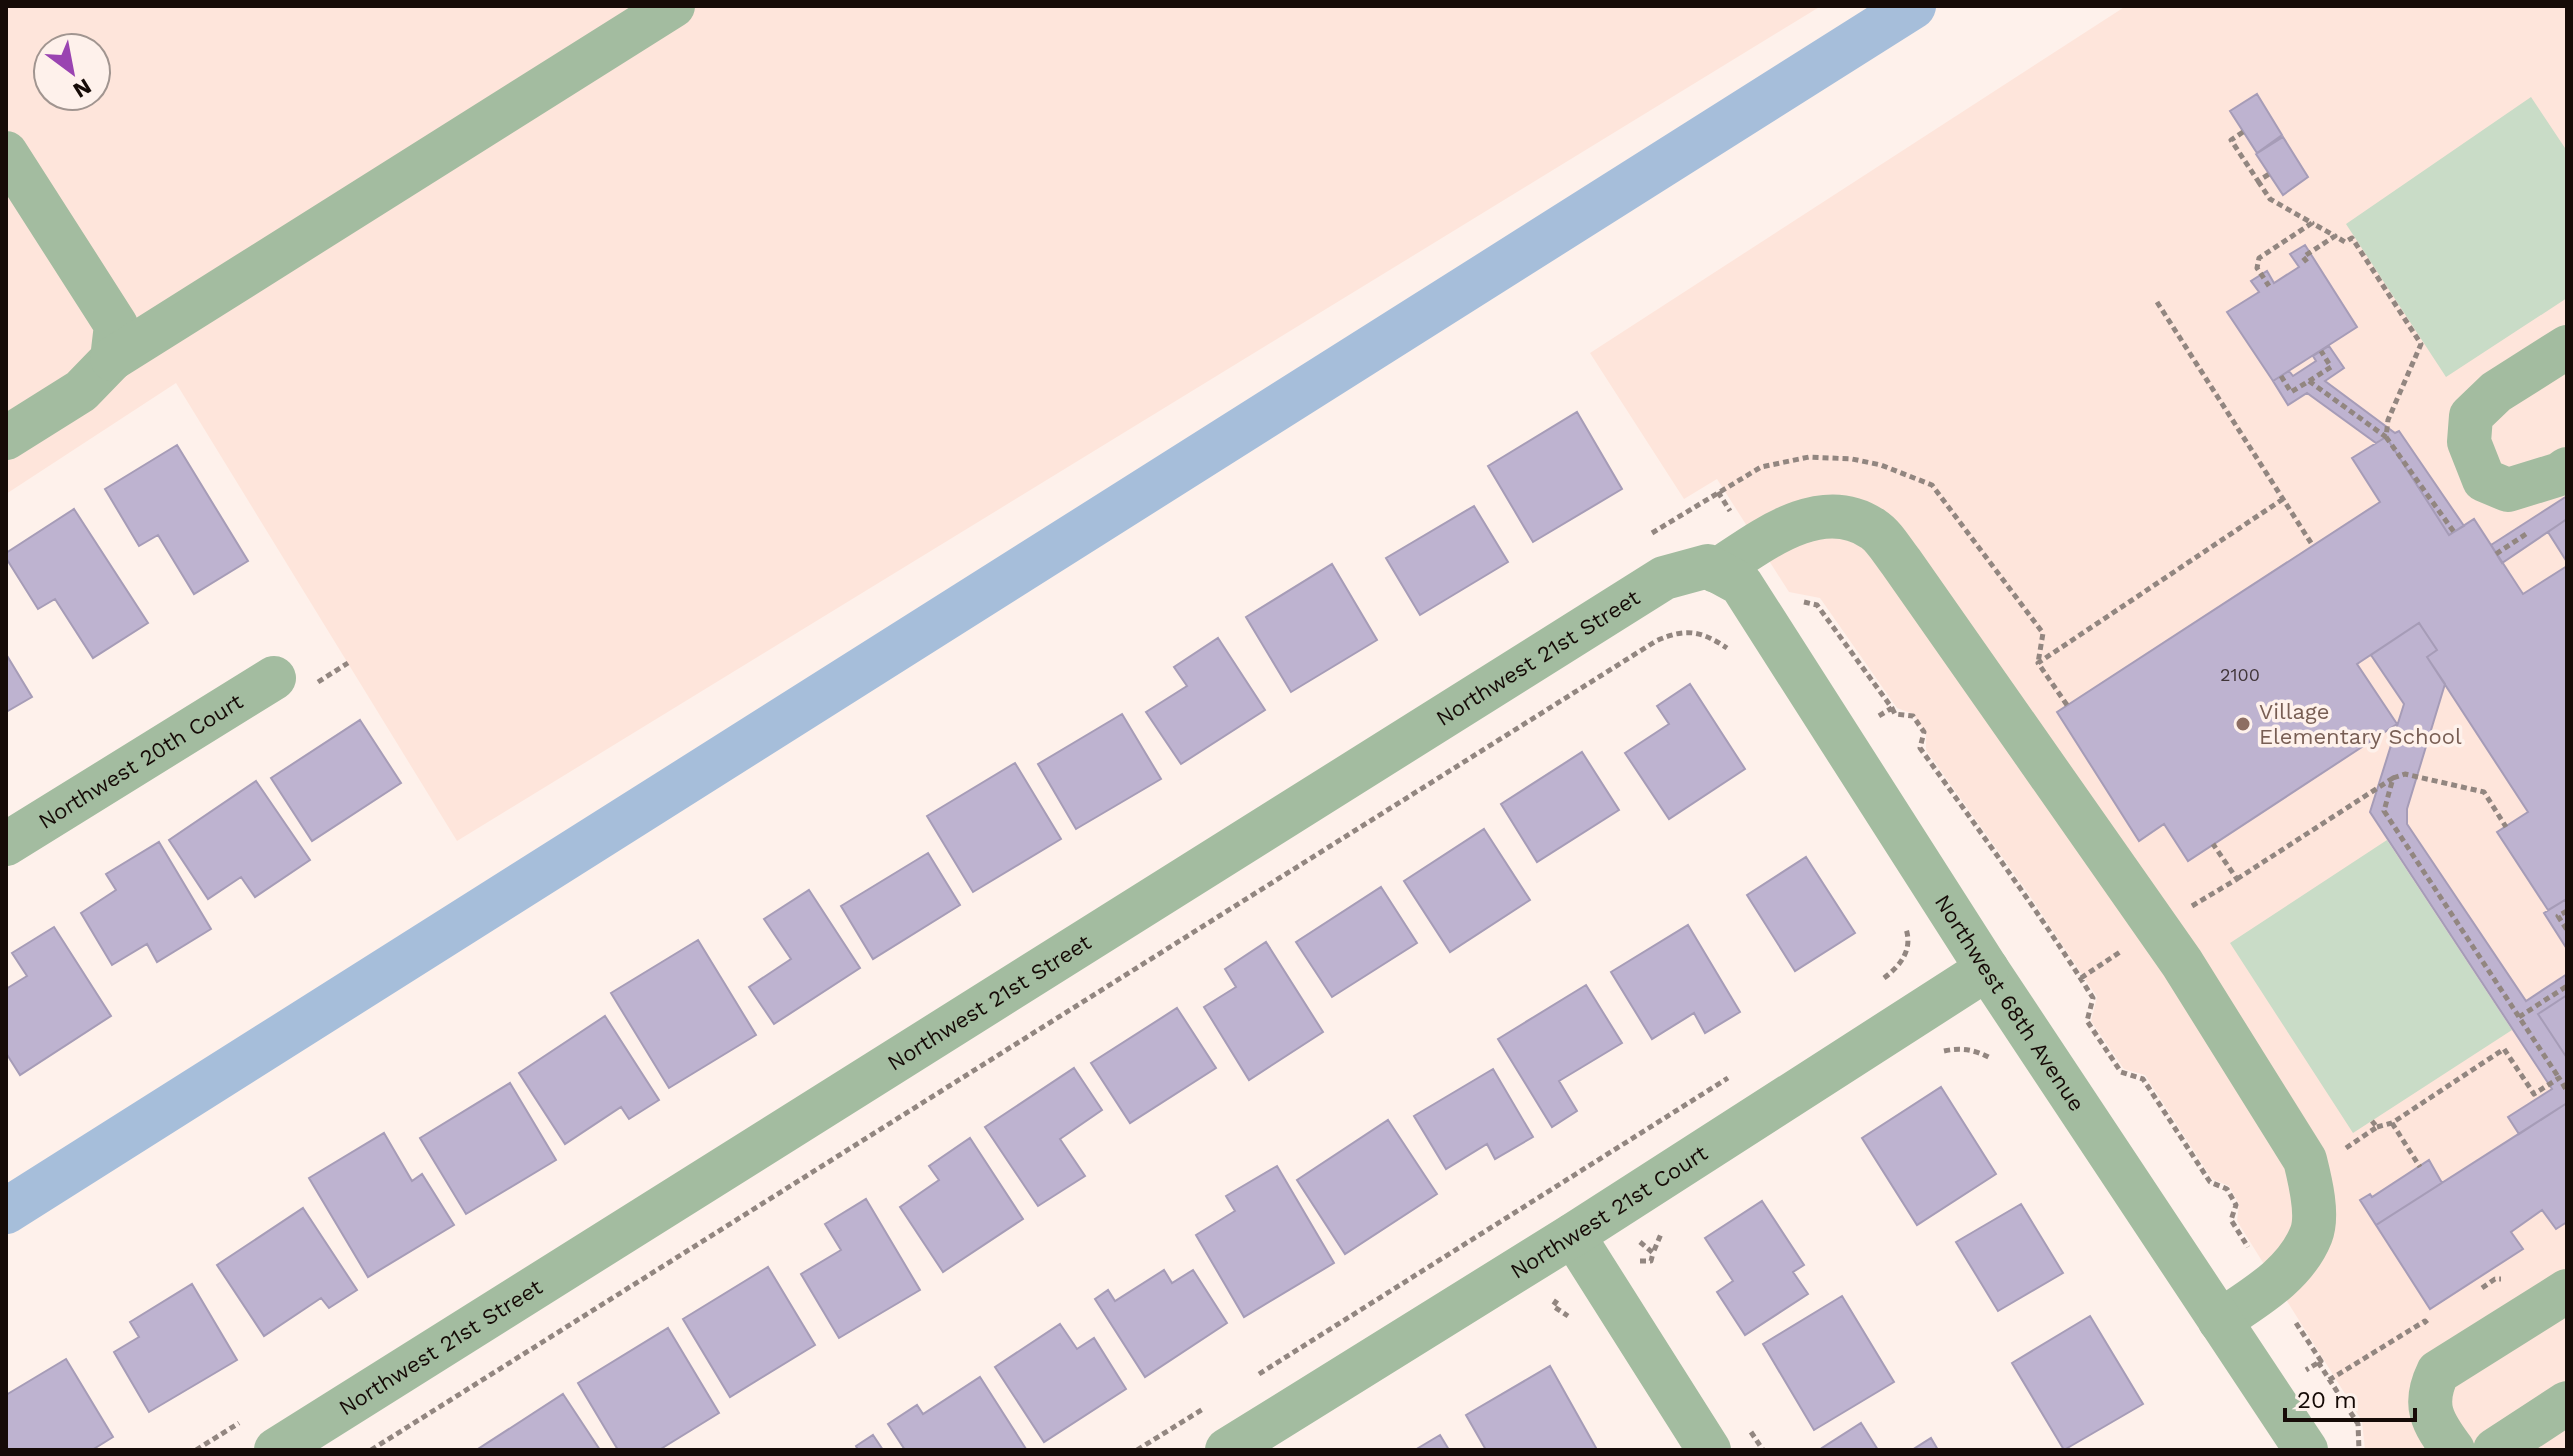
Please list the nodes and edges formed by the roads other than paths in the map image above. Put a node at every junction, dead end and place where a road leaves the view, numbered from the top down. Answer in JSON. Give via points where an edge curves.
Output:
{"nodes":[{"id":1,"x":673,"y":6,"type":"edge"},
{"id":2,"x":6,"y":153,"type":"edge"},
{"id":3,"x":2567,"y":347,"type":"edge"},
{"id":4,"x":112,"y":359,"type":"junction"},
{"id":5,"x":6,"y":438,"type":"edge"},
{"id":6,"x":2567,"y":469,"type":"edge"},
{"id":7,"x":1712,"y":568,"type":"junction"},
{"id":8,"x":274,"y":678,"type":"dead end"},
{"id":9,"x":6,"y":844,"type":"edge"},
{"id":10,"x":1987,"y":969,"type":"junction"},
{"id":11,"x":1573,"y":1235,"type":"junction"},
{"id":12,"x":2567,"y":1291,"type":"edge"},
{"id":13,"x":2220,"y":1321,"type":"junction"},
{"id":14,"x":2567,"y":1403,"type":"edge"},
{"id":15,"x":276,"y":1450,"type":"edge"},
{"id":16,"x":1227,"y":1450,"type":"edge"},
{"id":17,"x":1709,"y":1450,"type":"edge"},
{"id":18,"x":2306,"y":1450,"type":"edge"},
{"id":19,"x":2453,"y":1450,"type":"edge"},
{"id":20,"x":2495,"y":1450,"type":"edge"}],
"edges":[{"from":1,"to":4,"type":"street"},
{"from":2,"to":4,"type":"street","via":[[116,325]]},
{"from":3,"to":6,"type":"street","via":[[2496,392],[2471,416],[2469,442],[2484,480],[2508,490]]},
{"from":4,"to":5,"type":"street","via":[[81,391]]},
{"from":7,"to":10,"type":"street","name":"Northwest 68th Avenue","via":[[1741,584]]},
{"from":7,"to":13,"type":"street","name":"Northwest 21st Street","via":[[1787,525],[1826,516],[1874,529],[2182,963],[2305,1160],[2313,1194],[2312,1233],[2288,1270]]},
{"from":7,"to":15,"type":"street","name":"Northwest 21st Street","via":[[1664,578]]},
{"from":8,"to":9,"type":"street","name":"Northwest 20th Court"},
{"from":10,"to":11,"type":"street","name":"Northwest 21st Court"},
{"from":10,"to":13,"type":"street","name":"Northwest 68th Avenue"},
{"from":11,"to":16,"type":"street","name":"Northwest 21st Court"},
{"from":11,"to":17,"type":"street"},
{"from":12,"to":19,"type":"street","via":[[2438,1372],[2429,1389],[2430,1412]]},
{"from":13,"to":18,"type":"street","name":"Northwest 68th Avenue"},
{"from":14,"to":20,"type":"street"}]}
